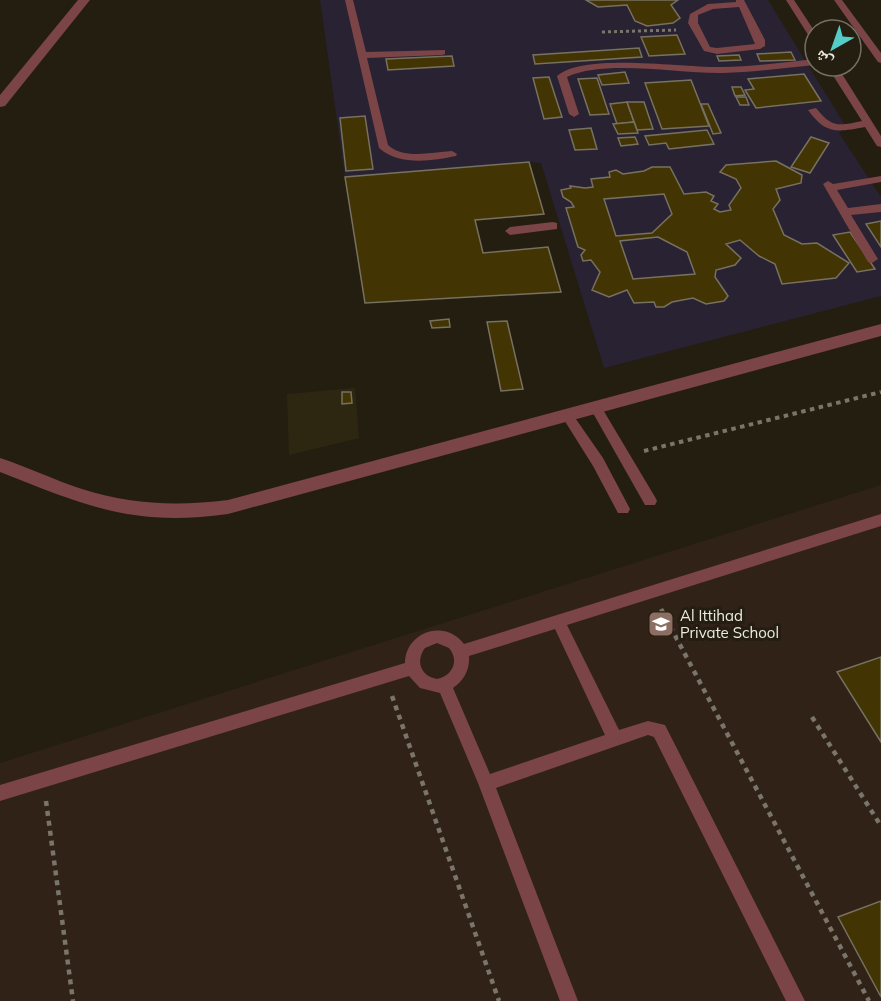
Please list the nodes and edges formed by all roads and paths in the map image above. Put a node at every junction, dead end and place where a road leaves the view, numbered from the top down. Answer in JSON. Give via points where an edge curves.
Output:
{"nodes":[{"id":1,"x":84,"y":0,"type":"edge"},
{"id":2,"x":349,"y":0,"type":"edge"},
{"id":3,"x":790,"y":0,"type":"edge"},
{"id":4,"x":838,"y":0,"type":"edge"},
{"id":5,"x":724,"y":2,"type":"edge"},
{"id":6,"x":741,"y":2,"type":"edge"},
{"id":7,"x":803,"y":20,"type":"edge"},
{"id":8,"x":696,"y":29,"type":"junction"},
{"id":9,"x":602,"y":32,"type":"dead end"},
{"id":10,"x":442,"y":52,"type":"dead end"},
{"id":11,"x":362,"y":55,"type":"junction"},
{"id":12,"x":881,"y":60,"type":"edge"},
{"id":13,"x":803,"y":63,"type":"edge"},
{"id":14,"x":840,"y":78,"type":"edge"},
{"id":15,"x":0,"y":103,"type":"edge"},
{"id":16,"x":813,"y":110,"type":"dead end"},
{"id":17,"x":574,"y":114,"type":"dead end"},
{"id":18,"x":868,"y":123,"type":"junction"},
{"id":19,"x":881,"y":144,"type":"edge"},
{"id":20,"x":452,"y":154,"type":"dead end"},
{"id":21,"x":881,"y":179,"type":"edge"},
{"id":22,"x":881,"y":207,"type":"edge"},
{"id":23,"x":845,"y":212,"type":"junction"},
{"id":24,"x":553,"y":226,"type":"dead end"},
{"id":25,"x":510,"y":231,"type":"dead end"},
{"id":26,"x":872,"y":259,"type":"dead end"},
{"id":27,"x":881,"y":330,"type":"edge"},
{"id":28,"x":881,"y":392,"type":"edge"},
{"id":29,"x":595,"y":406,"type":"junction"},
{"id":30,"x":567,"y":415,"type":"junction"},
{"id":31,"x":625,"y":455,"type":"junction"},
{"id":32,"x":1,"y":467,"type":"edge"},
{"id":33,"x":650,"y":501,"type":"dead end"},
{"id":34,"x":624,"y":509,"type":"dead end"},
{"id":35,"x":881,"y":520,"type":"edge"},
{"id":36,"x":651,"y":591,"type":"junction"},
{"id":37,"x":558,"y":621,"type":"junction"},
{"id":38,"x":461,"y":652,"type":"junction"},
{"id":39,"x":412,"y":668,"type":"junction"},
{"id":40,"x":385,"y":676,"type":"junction"},
{"id":41,"x":444,"y":684,"type":"junction"},
{"id":42,"x":812,"y":717,"type":"dead end"},
{"id":43,"x":615,"y":739,"type":"junction"},
{"id":44,"x":43,"y":779,"type":"junction"},
{"id":45,"x":486,"y":783,"type":"junction"},
{"id":46,"x":0,"y":793,"type":"edge"},
{"id":47,"x":881,"y":826,"type":"edge"},
{"id":48,"x":73,"y":1001,"type":"edge"},
{"id":49,"x":499,"y":1001,"type":"edge"},
{"id":50,"x":569,"y":1001,"type":"edge"},
{"id":51,"x":796,"y":1001,"type":"edge"},
{"id":52,"x":869,"y":1001,"type":"edge"}],
"edges":[{"from":1,"to":15,"type":"street"},
{"from":2,"to":11,"type":"lane"},
{"from":3,"to":7,"type":"lane"},
{"from":4,"to":12,"type":"lane"},
{"from":5,"to":6,"type":"lane"},
{"from":5,"to":8,"type":"lane","via":[[698,11],[693,19]]},
{"from":6,"to":8,"type":"lane","via":[[760,46],[712,51],[704,46]]},
{"from":8,"to":9,"type":"path"},
{"from":10,"to":11,"type":"lane"},
{"from":11,"to":20,"type":"lane","via":[[382,146],[387,152],[396,156]]},
{"from":13,"to":17,"type":"lane","via":[[724,70],[641,66],[573,70],[562,76]]},
{"from":14,"to":18,"type":"lane"},
{"from":16,"to":18,"type":"lane","via":[[822,123],[832,128]]},
{"from":18,"to":19,"type":"lane"},
{"from":21,"to":23,"type":"lane","via":[[829,186]]},
{"from":22,"to":23,"type":"lane"},
{"from":23,"to":26,"type":"lane"},
{"from":24,"to":25,"type":"lane"},
{"from":27,"to":29,"type":"street"},
{"from":28,"to":31,"type":"path"},
{"from":29,"to":30,"type":"street"},
{"from":29,"to":31,"type":"lane"},
{"from":30,"to":32,"type":"street","via":[[260,499],[194,511],[161,512],[104,503]]},
{"from":30,"to":34,"type":"lane"},
{"from":31,"to":33,"type":"lane"},
{"from":35,"to":36,"type":"lane"},
{"from":36,"to":37,"type":"lane"},
{"from":36,"to":52,"type":"path"},
{"from":37,"to":38,"type":"lane"},
{"from":37,"to":43,"type":"lane"},
{"from":38,"to":39,"type":"lane","via":[[448,639],[429,638],[414,650]]},
{"from":38,"to":41,"type":"lane","via":[[462,668]]},
{"from":39,"to":40,"type":"lane"},
{"from":39,"to":41,"type":"lane","via":[[424,682]]},
{"from":40,"to":44,"type":"lane"},
{"from":40,"to":49,"type":"path"},
{"from":41,"to":45,"type":"lane"},
{"from":42,"to":47,"type":"path"},
{"from":43,"to":45,"type":"lane"},
{"from":43,"to":51,"type":"lane","via":[[648,728],[659,730]]},
{"from":44,"to":46,"type":"lane"},
{"from":44,"to":48,"type":"path"},
{"from":45,"to":50,"type":"lane"}]}
